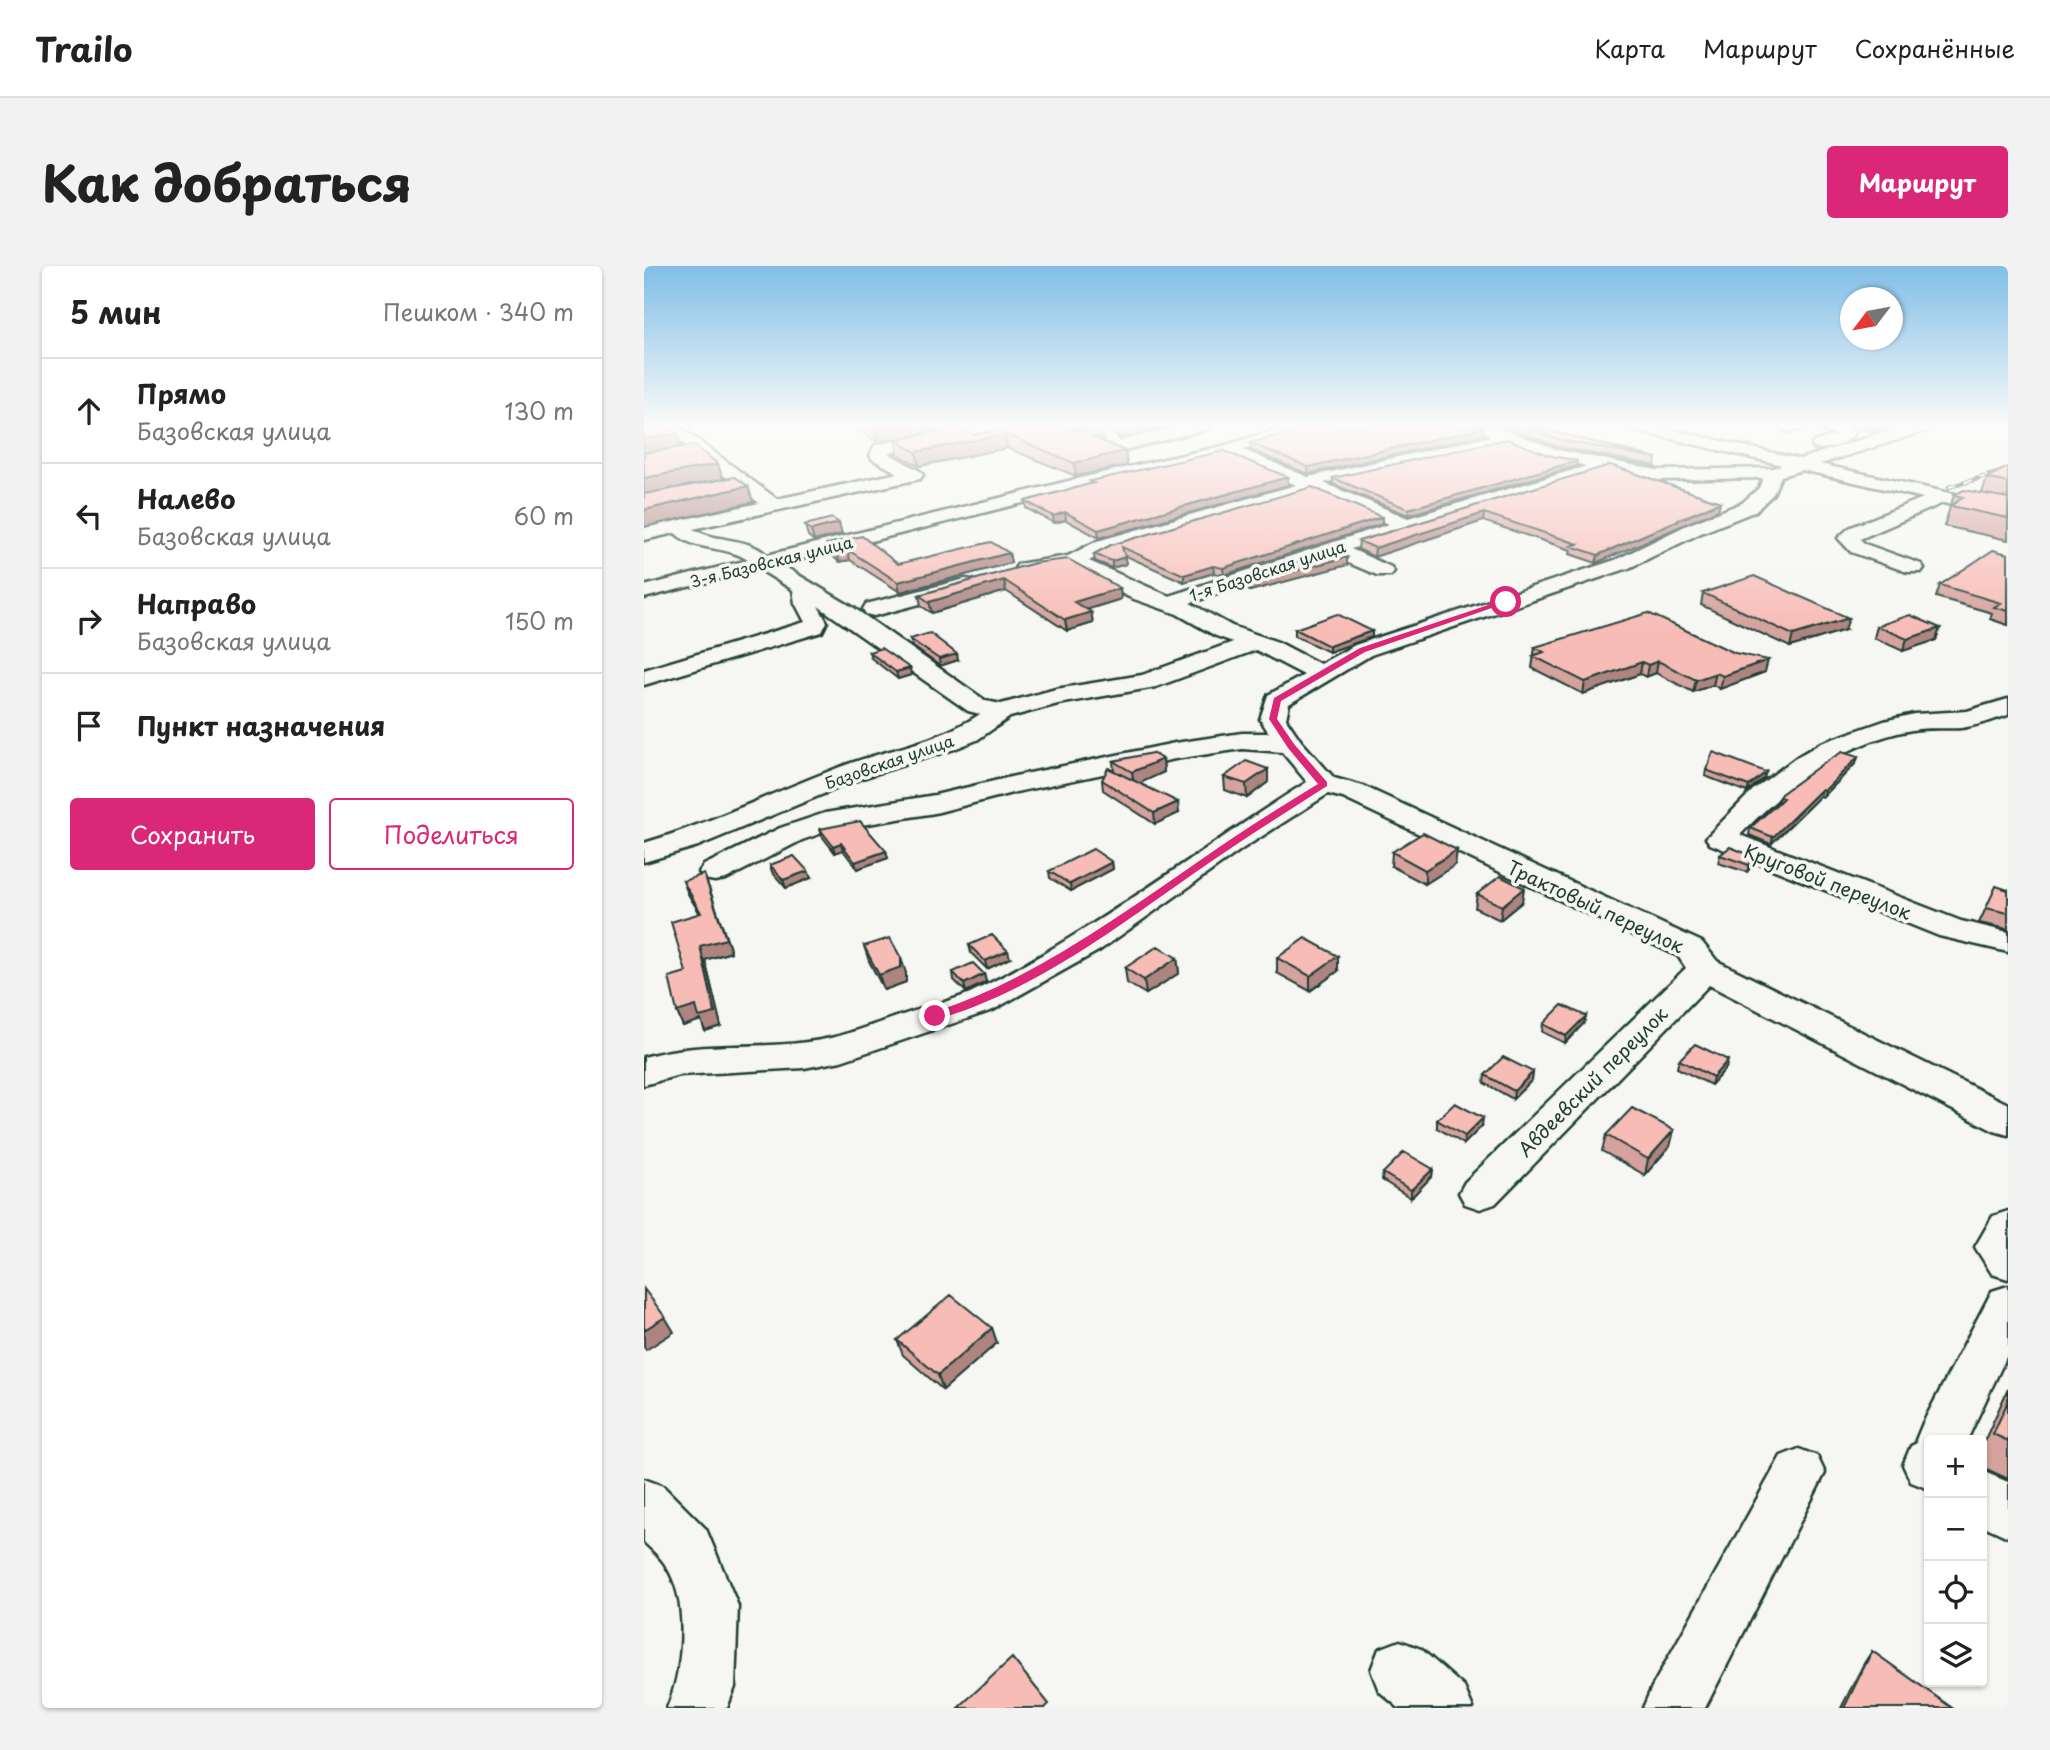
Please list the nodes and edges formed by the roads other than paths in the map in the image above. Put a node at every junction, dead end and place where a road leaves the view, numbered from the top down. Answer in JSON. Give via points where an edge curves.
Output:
{"nodes":[{"id":1,"x":758,"y":493,"type":"edge"},
{"id":2,"x":831,"y":493,"type":"edge"},
{"id":3,"x":1040,"y":493,"type":"edge"},
{"id":4,"x":1286,"y":493,"type":"edge"},
{"id":5,"x":1333,"y":493,"type":"edge"},
{"id":6,"x":1512,"y":493,"type":"edge"},
{"id":7,"x":1725,"y":493,"type":"edge"},
{"id":8,"x":1763,"y":493,"type":"edge"},
{"id":9,"x":1925,"y":493,"type":"edge"},
{"id":10,"x":1941,"y":497,"type":"junction"},
{"id":11,"x":1755,"y":502,"type":"junction"},
{"id":12,"x":774,"y":506,"type":"junction"},
{"id":13,"x":2008,"y":512,"type":"edge"},
{"id":14,"x":1407,"y":524,"type":"junction"},
{"id":15,"x":679,"y":526,"type":"junction"},
{"id":16,"x":644,"y":534,"type":"edge"},
{"id":17,"x":1333,"y":549,"type":"junction"},
{"id":18,"x":1073,"y":561,"type":"junction"},
{"id":19,"x":762,"y":563,"type":"junction"},
{"id":20,"x":1914,"y":568,"type":"dead end"},
{"id":21,"x":1384,"y":571,"type":"dead end"},
{"id":22,"x":1009,"y":572,"type":"edge"},
{"id":23,"x":982,"y":580,"type":"edge"},
{"id":24,"x":803,"y":588,"type":"junction"},
{"id":25,"x":644,"y":592,"type":"edge"},
{"id":26,"x":1169,"y":603,"type":"junction"},
{"id":27,"x":874,"y":609,"type":"dead end"},
{"id":28,"x":1255,"y":642,"type":"junction"},
{"id":29,"x":644,"y":678,"type":"edge"},
{"id":30,"x":1314,"y":679,"type":"junction"},
{"id":31,"x":2008,"y":707,"type":"edge"},
{"id":32,"x":1001,"y":712,"type":"junction"},
{"id":33,"x":1291,"y":746,"type":"junction"},
{"id":34,"x":1324,"y":784,"type":"junction"},
{"id":35,"x":644,"y":853,"type":"edge"},
{"id":36,"x":715,"y":873,"type":"dead end"},
{"id":37,"x":2008,"y":942,"type":"edge"},
{"id":38,"x":1705,"y":969,"type":"junction"},
{"id":39,"x":644,"y":1072,"type":"edge"},
{"id":40,"x":2008,"y":1121,"type":"edge"},
{"id":41,"x":1480,"y":1193,"type":"dead end"},
{"id":42,"x":2008,"y":1228,"type":"edge"},
{"id":43,"x":2008,"y":1261,"type":"edge"},
{"id":44,"x":2008,"y":1305,"type":"edge"},
{"id":45,"x":1943,"y":1435,"type":"edge"},
{"id":46,"x":1799,"y":1473,"type":"dead end"},
{"id":47,"x":1985,"y":1498,"type":"edge"},
{"id":48,"x":644,"y":1504,"type":"edge"},
{"id":49,"x":2008,"y":1511,"type":"edge"},
{"id":50,"x":1400,"y":1670,"type":"dead end"},
{"id":51,"x":698,"y":1708,"type":"edge"},
{"id":52,"x":1443,"y":1708,"type":"edge"},
{"id":53,"x":1673,"y":1708,"type":"edge"}],
"edges":[{"from":1,"to":12,"type":"street"},
{"from":2,"to":12,"type":"street"},
{"from":3,"to":19,"type":"street","name":"3-я Базовская улица"},
{"from":4,"to":18,"type":"street","via":[[1104,545]]},
{"from":5,"to":14,"type":"street"},
{"from":6,"to":14,"type":"street","name":"1-я Базовская улица"},
{"from":7,"to":11,"type":"street"},
{"from":8,"to":11,"type":"street"},
{"from":9,"to":10,"type":"street"},
{"from":10,"to":13,"type":"street"},
{"from":10,"to":20,"type":"street","via":[[1849,538],[1858,548]]},
{"from":11,"to":30,"type":"street","via":[[1622,564],[1363,650]]},
{"from":12,"to":15,"type":"street"},
{"from":14,"to":17,"type":"street","name":"1-я Базовская улица"},
{"from":15,"to":16,"type":"street"},
{"from":15,"to":19,"type":"street","via":[[685,534],[705,542],[754,551]]},
{"from":17,"to":21,"type":"street"},
{"from":17,"to":26,"type":"street","name":"1-я Базовская улица"},
{"from":18,"to":22,"type":"street"},
{"from":18,"to":26,"type":"street"},
{"from":19,"to":24,"type":"street"},
{"from":19,"to":25,"type":"street","name":"3-я Базовская улица"},
{"from":23,"to":27,"type":"street"},
{"from":24,"to":29,"type":"street","via":[[814,627]]},
{"from":24,"to":32,"type":"street","via":[[977,706]]},
{"from":26,"to":28,"type":"street"},
{"from":28,"to":30,"type":"street","via":[[1270,647]]},
{"from":28,"to":32,"type":"street","name":"Базовская улица","via":[[1147,682],[1056,697]]},
{"from":30,"to":33,"type":"street","via":[[1277,700],[1273,719]]},
{"from":31,"to":37,"type":"street","name":"Круговой переулок","via":[[1966,719],[1883,728],[1821,752],[1721,838],[1951,929]]},
{"from":32,"to":35,"type":"street","name":"Базовская улица","via":[[968,734],[852,772]]},
{"from":33,"to":34,"type":"street"},
{"from":33,"to":36,"type":"street","via":[[1242,741],[1175,751],[935,804],[825,822]]},
{"from":34,"to":38,"type":"street","name":"Трактовый переулок","via":[[1353,792],[1690,949]]},
{"from":34,"to":39,"type":"street","via":[[1088,943],[980,1002],[841,1048],[804,1055],[679,1062]]},
{"from":38,"to":40,"type":"street","name":"Трактовый переулок"},
{"from":38,"to":41,"type":"street","name":"Авдеевский переулок"},
{"from":42,"to":43,"type":"street","via":[[1997,1247]]},
{"from":44,"to":45,"type":"street"},
{"from":46,"to":53,"type":"street"},
{"from":47,"to":49,"type":"street"},
{"from":48,"to":51,"type":"street","via":[[687,1548],[710,1605],[706,1687]]},
{"from":50,"to":52,"type":"street"}]}
